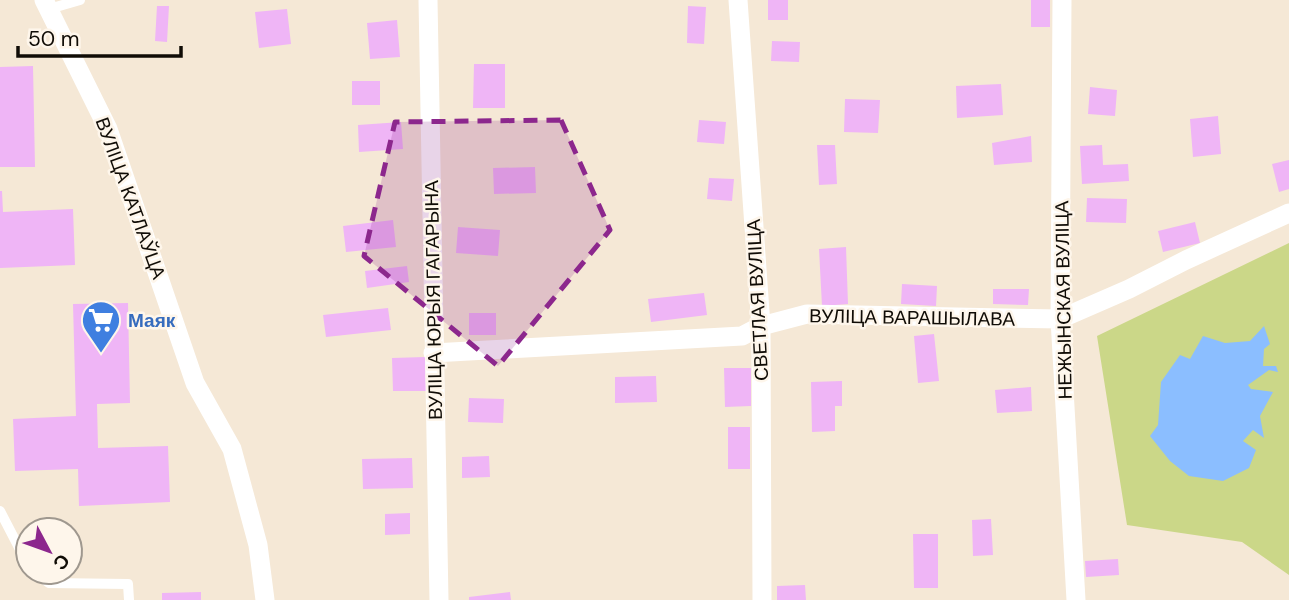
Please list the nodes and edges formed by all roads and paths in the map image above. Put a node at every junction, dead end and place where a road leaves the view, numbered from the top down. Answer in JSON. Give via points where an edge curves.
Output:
{"nodes":[{"id":1,"x":79,"y":0,"type":"edge"},
{"id":2,"x":428,"y":0,"type":"edge"},
{"id":3,"x":738,"y":0,"type":"edge"},
{"id":4,"x":1062,"y":0,"type":"edge"},
{"id":5,"x":46,"y":5,"type":"edge"},
{"id":6,"x":1289,"y":214,"type":"edge"},
{"id":7,"x":1060,"y":319,"type":"junction"},
{"id":8,"x":761,"y":326,"type":"junction"},
{"id":9,"x":433,"y":353,"type":"junction"},
{"id":10,"x":0,"y":512,"type":"edge"},
{"id":11,"x":14,"y":538,"type":"edge"},
{"id":12,"x":84,"y":583,"type":"edge"},
{"id":13,"x":129,"y":600,"type":"edge"},
{"id":14,"x":265,"y":600,"type":"edge"},
{"id":15,"x":439,"y":600,"type":"edge"},
{"id":16,"x":762,"y":600,"type":"edge"},
{"id":17,"x":1076,"y":600,"type":"edge"}],
"edges":[{"from":1,"to":5,"type":"lane"},
{"from":2,"to":9,"type":"street","name":"ВУЛІЦА ЮРЫЯ ГАГАРЫНА"},
{"from":3,"to":8,"type":"street","name":"СВЕТЛАЯ ВУЛІЦА"},
{"from":4,"to":7,"type":"street","name":"НЕЖЫНСКАЯ ВУЛІЦА"},
{"from":5,"to":14,"type":"street","name":"ВУЛІЦА КАТЛАЎЦА","via":[[108,129],[195,383],[232,449],[258,545]]},
{"from":6,"to":7,"type":"street","name":"ВУЛІЦА ВАРАШЫЛАВА"},
{"from":7,"to":8,"type":"street","name":"ВУЛІЦА ВАРАШЫЛАВА","via":[[807,314]]},
{"from":7,"to":17,"type":"street","name":"НЕЖЫНСКАЯ ВУЛІЦА"},
{"from":8,"to":9,"type":"street","name":"ВУЛІЦА ВАРАШЫЛАВА","via":[[742,336]]},
{"from":8,"to":16,"type":"street","name":"СВЕТЛАЯ ВУЛІЦА"},
{"from":9,"to":15,"type":"street","name":"ВУЛІЦА ЮРЫЯ ГАГАРЫНА"},
{"from":10,"to":11,"type":"lane"},
{"from":12,"to":13,"type":"lane","via":[[128,584]]}]}
